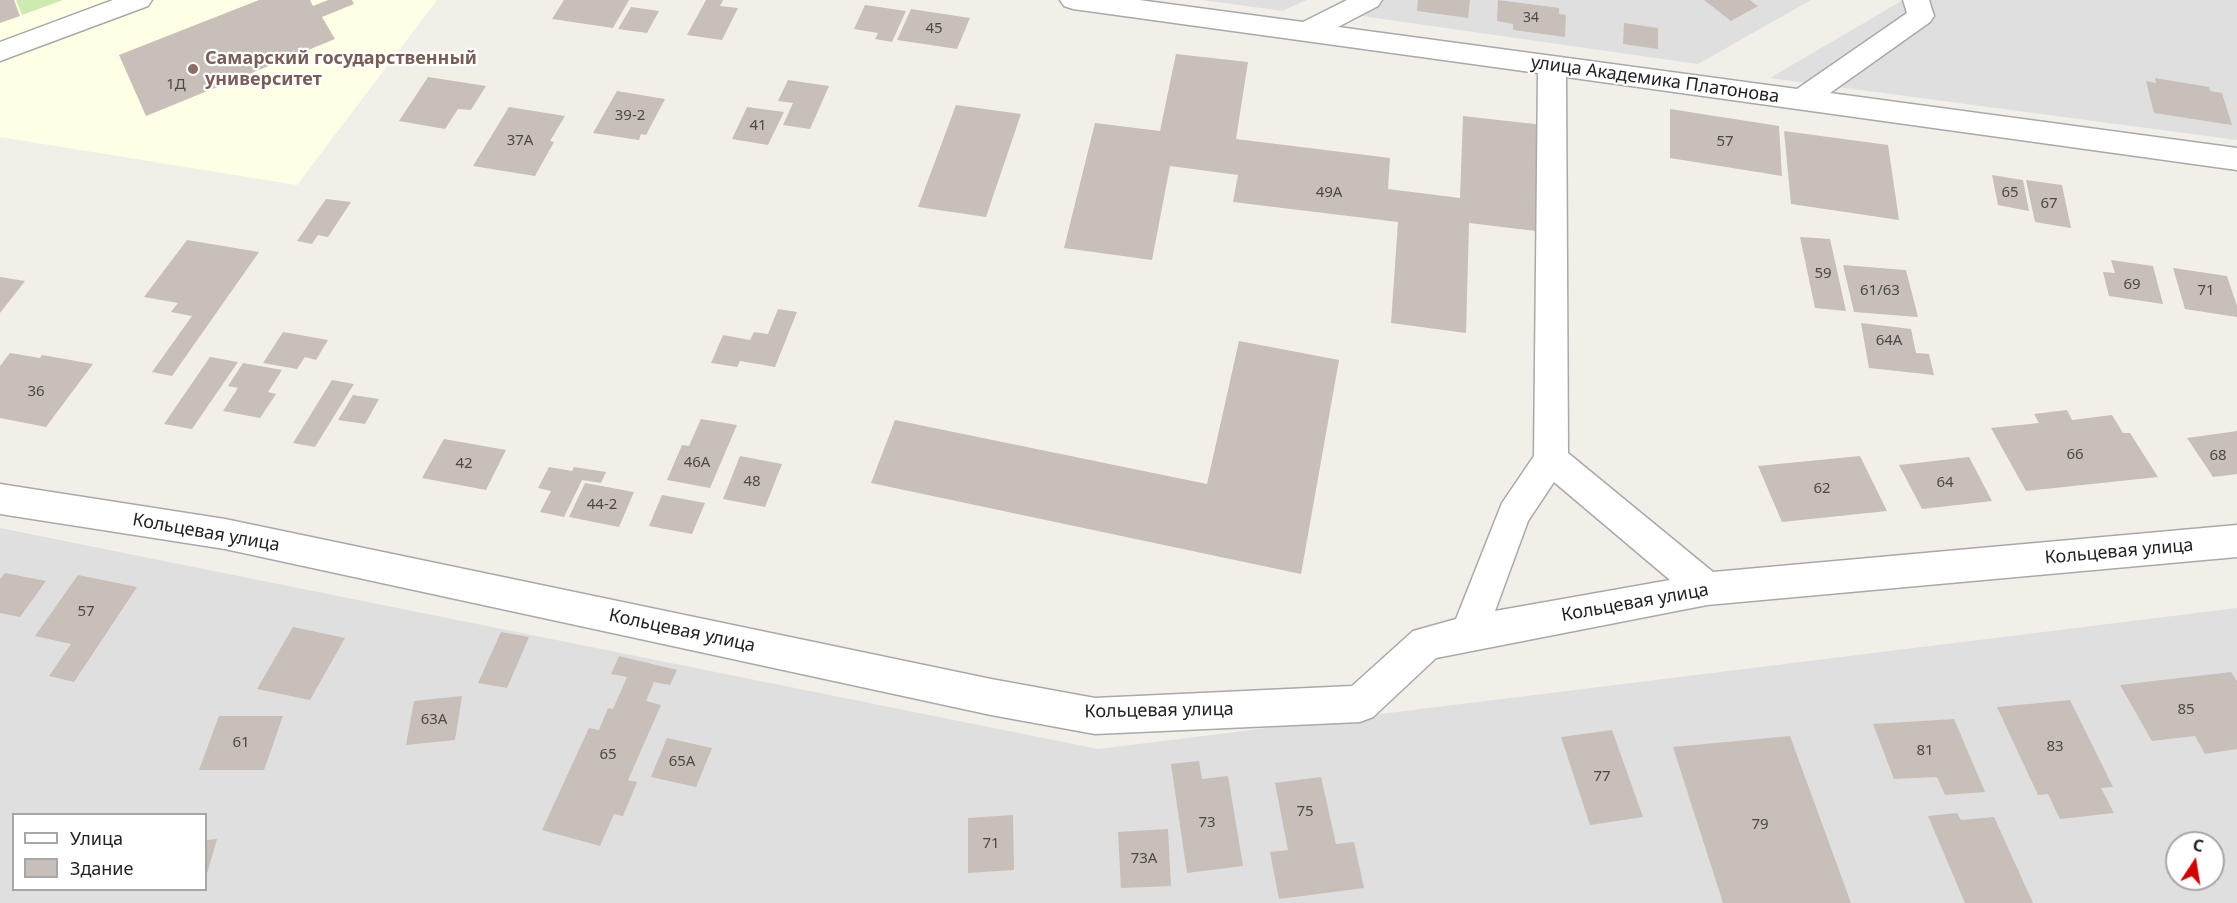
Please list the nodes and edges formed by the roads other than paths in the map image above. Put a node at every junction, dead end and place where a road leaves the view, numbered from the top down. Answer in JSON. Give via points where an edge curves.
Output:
{"nodes":[{"id":1,"x":139,"y":0,"type":"edge"},
{"id":2,"x":1074,"y":0,"type":"edge"},
{"id":3,"x":1369,"y":0,"type":"edge"},
{"id":4,"x":1916,"y":0,"type":"edge"},
{"id":5,"x":1304,"y":33,"type":"junction"},
{"id":6,"x":0,"y":52,"type":"edge"},
{"id":7,"x":1552,"y":66,"type":"junction"},
{"id":8,"x":1801,"y":100,"type":"junction"},
{"id":9,"x":2237,"y":159,"type":"edge"},
{"id":10,"x":1551,"y":459,"type":"junction"},
{"id":11,"x":0,"y":499,"type":"edge"},
{"id":12,"x":2237,"y":541,"type":"edge"},
{"id":13,"x":1707,"y":589,"type":"junction"},
{"id":14,"x":1469,"y":633,"type":"junction"}],
"edges":[{"from":1,"to":6,"type":"street"},
{"from":2,"to":5,"type":"street","name":"улица Академика Платонова"},
{"from":3,"to":5,"type":"street"},
{"from":4,"to":8,"type":"street","via":[[1921,16]]},
{"from":5,"to":7,"type":"street","name":"улица Академика Платонова"},
{"from":7,"to":8,"type":"street","name":"улица Академика Платонова"},
{"from":7,"to":10,"type":"street"},
{"from":8,"to":9,"type":"street","name":"улица Академика Платонова"},
{"from":10,"to":13,"type":"street"},
{"from":10,"to":14,"type":"street","via":[[1514,514]]},
{"from":11,"to":14,"type":"street","name":"Кольцевая улица","via":[[225,534],[1095,716],[1360,704],[1426,643]]},
{"from":12,"to":13,"type":"street","name":"Кольцевая улица"},
{"from":13,"to":14,"type":"street","name":"Кольцевая улица"}]}
